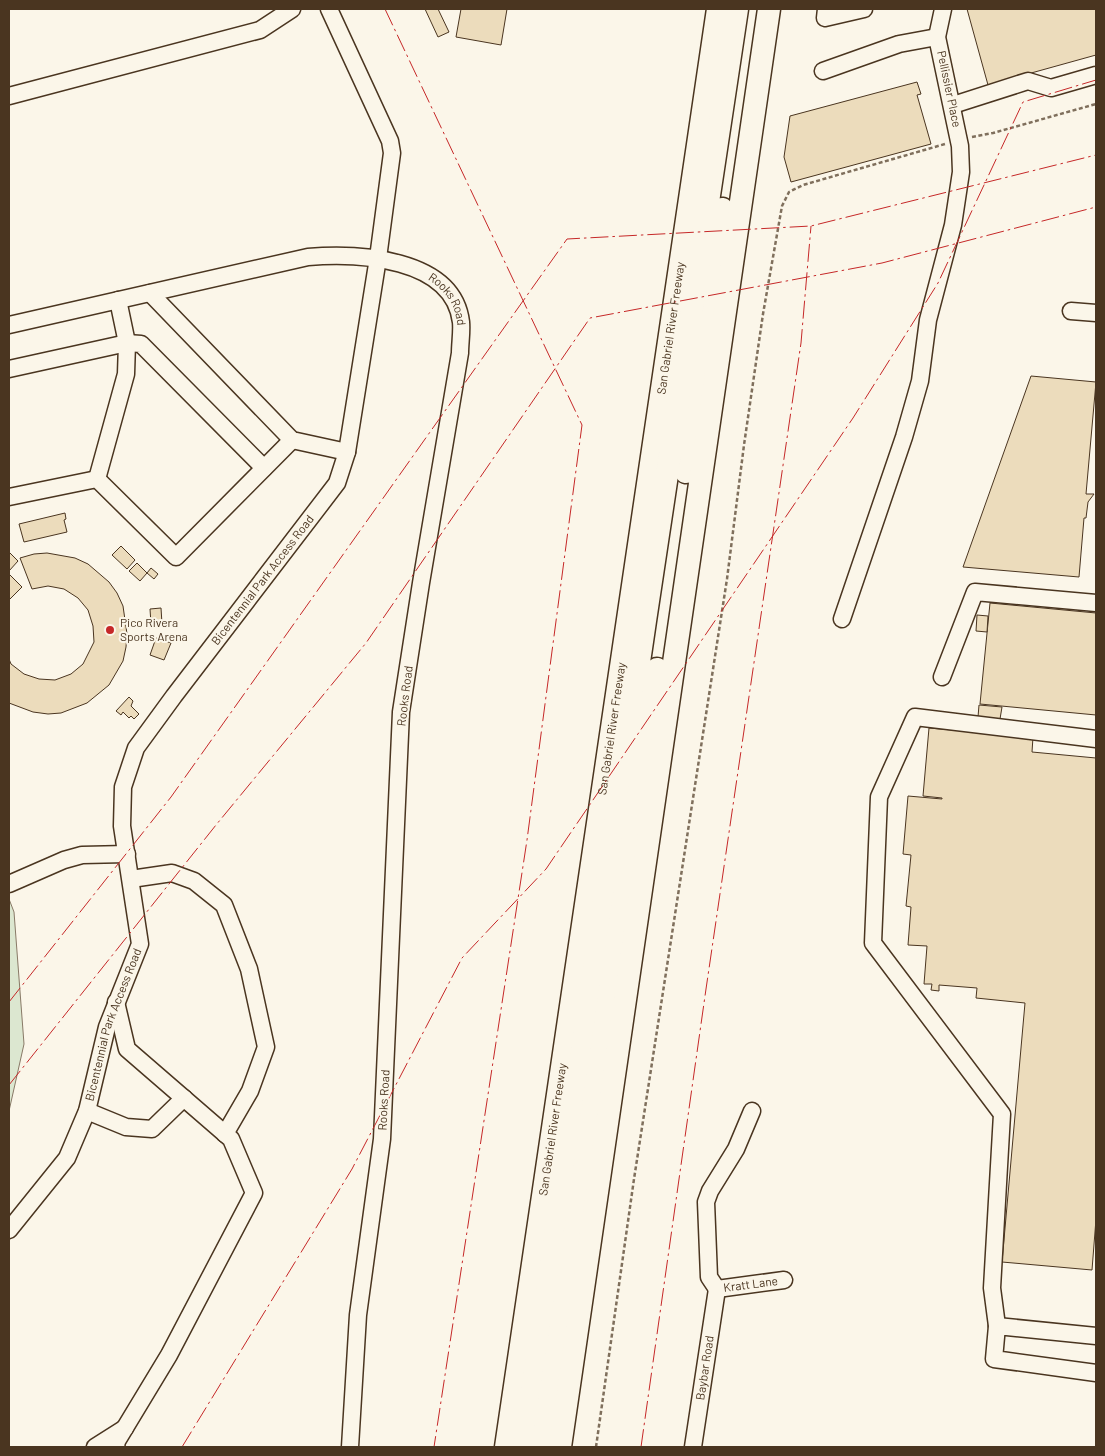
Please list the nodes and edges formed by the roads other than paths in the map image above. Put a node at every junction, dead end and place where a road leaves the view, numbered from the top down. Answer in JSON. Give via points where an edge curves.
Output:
{"nodes":[{"id":1,"x":292,"y":9,"type":"edge"},
{"id":2,"x":329,"y":9,"type":"edge"},
{"id":3,"x":709,"y":9,"type":"edge"},
{"id":4,"x":718,"y":9,"type":"edge"},
{"id":5,"x":737,"y":9,"type":"edge"},
{"id":6,"x":750,"y":9,"type":"edge"},
{"id":7,"x":769,"y":9,"type":"edge"},
{"id":8,"x":826,"y":9,"type":"edge"},
{"id":9,"x":864,"y":9,"type":"edge"},
{"id":10,"x":944,"y":9,"type":"edge"},
{"id":11,"x":938,"y":37,"type":"junction"},
{"id":12,"x":823,"y":71,"type":"dead end"},
{"id":13,"x":1096,"y":75,"type":"edge"},
{"id":14,"x":9,"y":96,"type":"edge"},
{"id":15,"x":953,"y":105,"type":"junction"},
{"id":16,"x":699,"y":130,"type":"junction"},
{"id":17,"x":378,"y":258,"type":"junction"},
{"id":18,"x":150,"y":293,"type":"junction"},
{"id":19,"x":118,"y":300,"type":"junction"},
{"id":20,"x":1071,"y":311,"type":"dead end"},
{"id":21,"x":1096,"y":313,"type":"edge"},
{"id":22,"x":9,"y":325,"type":"edge"},
{"id":23,"x":127,"y":343,"type":"junction"},
{"id":24,"x":9,"y":369,"type":"edge"},
{"id":25,"x":292,"y":440,"type":"junction"},
{"id":26,"x":347,"y":452,"type":"junction"},
{"id":27,"x":264,"y":468,"type":"junction"},
{"id":28,"x":97,"y":479,"type":"junction"},
{"id":29,"x":9,"y":498,"type":"edge"},
{"id":30,"x":1096,"y":603,"type":"edge"},
{"id":31,"x":842,"y":619,"type":"dead end"},
{"id":32,"x":942,"y":677,"type":"dead end"},
{"id":33,"x":1096,"y":739,"type":"edge"},
{"id":34,"x":127,"y":854,"type":"junction"},
{"id":35,"x":131,"y":879,"type":"junction"},
{"id":36,"x":9,"y":884,"type":"edge"},
{"id":37,"x":116,"y":1002,"type":"junction"},
{"id":38,"x":184,"y":1098,"type":"junction"},
{"id":39,"x":87,"y":1110,"type":"junction"},
{"id":40,"x":752,"y":1111,"type":"dead end"},
{"id":41,"x":225,"y":1134,"type":"junction"},
{"id":42,"x":9,"y":1230,"type":"edge"},
{"id":43,"x":784,"y":1280,"type":"dead end"},
{"id":44,"x":717,"y":1289,"type":"junction"},
{"id":45,"x":997,"y":1326,"type":"junction"},
{"id":46,"x":1096,"y":1336,"type":"edge"},
{"id":47,"x":1096,"y":1374,"type":"edge"},
{"id":48,"x":125,"y":1428,"type":"junction"},
{"id":49,"x":95,"y":1447,"type":"edge"},
{"id":50,"x":116,"y":1447,"type":"edge"},
{"id":51,"x":350,"y":1447,"type":"edge"},
{"id":52,"x":506,"y":1447,"type":"edge"},
{"id":53,"x":524,"y":1447,"type":"edge"},
{"id":54,"x":542,"y":1447,"type":"edge"},
{"id":55,"x":560,"y":1447,"type":"edge"},
{"id":56,"x":693,"y":1447,"type":"edge"}],
"edges":[{"from":1,"to":14,"type":"street","via":[[260,30]]},
{"from":2,"to":17,"type":"street","via":[[390,141],[392,153]]},
{"from":3,"to":16,"type":"highway"},
{"from":4,"to":16,"type":"highway","name":"San Gabriel River Freeway"},
{"from":5,"to":53,"type":"highway"},
{"from":6,"to":54,"type":"highway","via":[[676,544]]},
{"from":7,"to":55,"type":"highway"},
{"from":8,"to":9,"type":"street","via":[[824,18]]},
{"from":10,"to":11,"type":"street","name":"Pellissier Place"},
{"from":11,"to":12,"type":"street","via":[[900,44]]},
{"from":11,"to":15,"type":"street","name":"Pellissier Place"},
{"from":13,"to":15,"type":"street","via":[[1051,88],[1028,81]]},
{"from":15,"to":31,"type":"street","name":"Pellissier Place","via":[[960,140],[961,172],[953,225],[928,320],[920,381],[904,438]]},
{"from":16,"to":52,"type":"highway","name":"San Gabriel River Freeway"},
{"from":17,"to":18,"type":"street","via":[[337,254],[308,257]]},
{"from":17,"to":26,"type":"street","name":"Bicentennial Park Access Road"},
{"from":17,"to":51,"type":"street","name":"Rooks Road","via":[[422,271],[441,283],[454,300],[461,321],[460,353],[401,712],[382,1139],[358,1315]]},
{"from":18,"to":19,"type":"street"},
{"from":18,"to":25,"type":"street"},
{"from":19,"to":22,"type":"street"},
{"from":19,"to":23,"type":"street"},
{"from":20,"to":21,"type":"street"},
{"from":23,"to":24,"type":"street"},
{"from":23,"to":27,"type":"street","via":[[141,344]]},
{"from":23,"to":28,"type":"street","via":[[126,374]]},
{"from":25,"to":26,"type":"street"},
{"from":25,"to":27,"type":"street"},
{"from":26,"to":34,"type":"street","name":"Bicentennial Park Access Road","via":[[337,483],[136,748],[122,787],[122,826]]},
{"from":27,"to":28,"type":"street","via":[[176,557]]},
{"from":28,"to":29,"type":"street"},
{"from":30,"to":32,"type":"street","via":[[975,592]]},
{"from":33,"to":45,"type":"street","via":[[915,717],[879,797],[873,943],[1002,1114],[992,1288]]},
{"from":34,"to":35,"type":"street","name":"Bicentennial Park Access Road"},
{"from":34,"to":36,"type":"street","via":[[82,855]]},
{"from":35,"to":37,"type":"street","name":"Bicentennial Park Access Road","via":[[140,944]]},
{"from":35,"to":41,"type":"street","via":[[172,873],[194,881],[224,905],[248,969],[266,1047],[250,1091]]},
{"from":37,"to":38,"type":"street","via":[[127,1049]]},
{"from":37,"to":39,"type":"street","name":"Bicentennial Park Access Road"},
{"from":38,"to":39,"type":"street","via":[[152,1130],[126,1127]]},
{"from":38,"to":41,"type":"street"},
{"from":39,"to":42,"type":"street","name":"Bicentennial Park Access Road","via":[[67,1158]]},
{"from":40,"to":44,"type":"street","via":[[736,1149],[706,1202],[709,1277]]},
{"from":41,"to":48,"type":"street","via":[[231,1139],[254,1193],[169,1355]]},
{"from":43,"to":44,"type":"street","name":"Kratt Lane"},
{"from":44,"to":56,"type":"street","name":"Baybar Road"},
{"from":45,"to":46,"type":"street"},
{"from":45,"to":47,"type":"street","via":[[994,1360]]},
{"from":48,"to":49,"type":"street"},
{"from":48,"to":50,"type":"street"}]}
